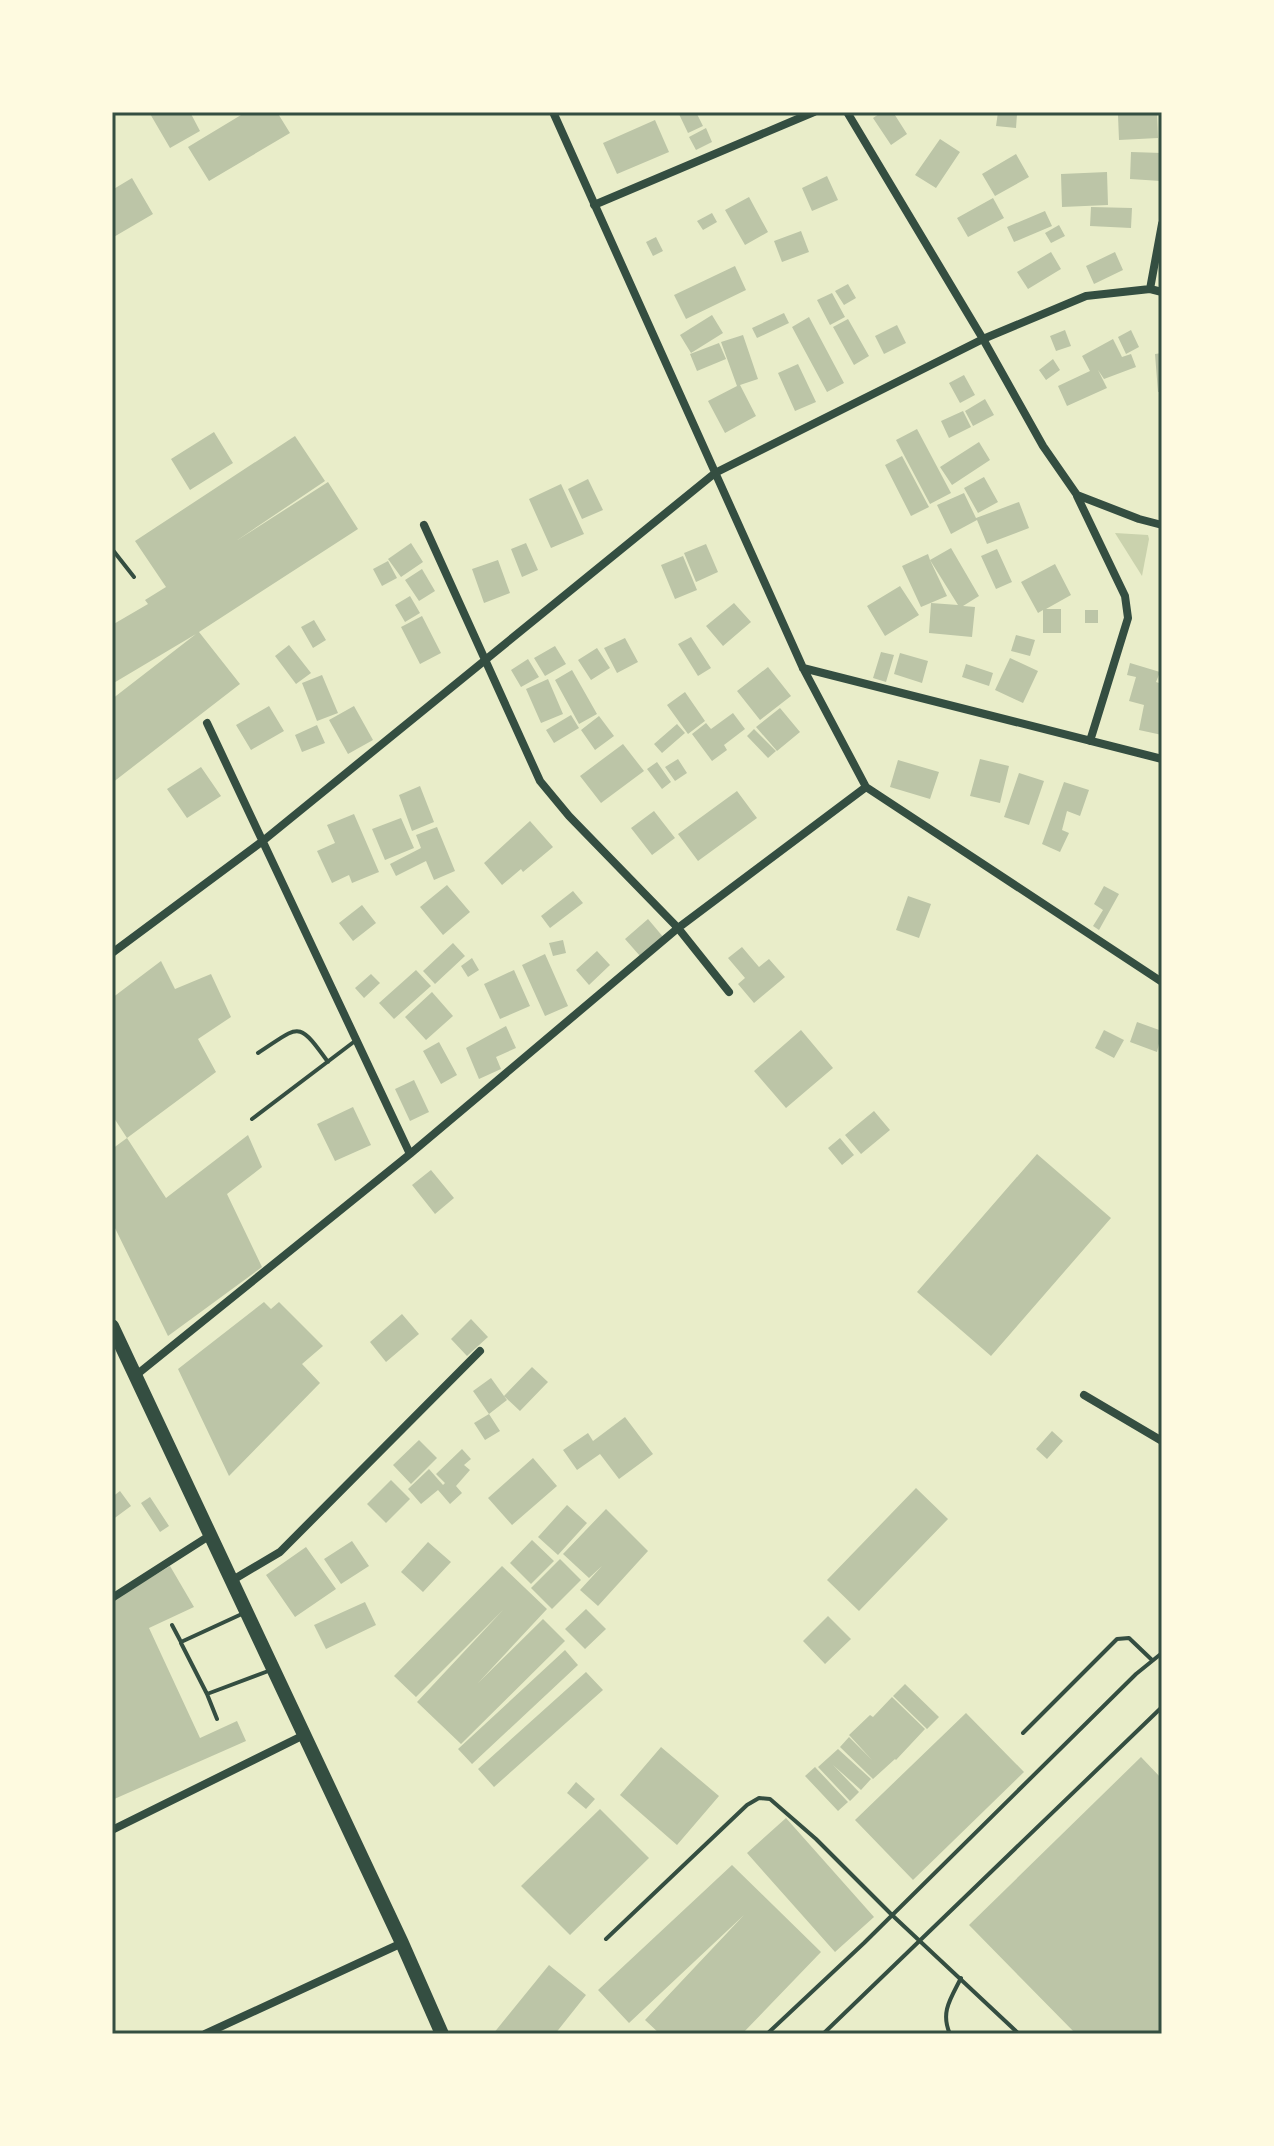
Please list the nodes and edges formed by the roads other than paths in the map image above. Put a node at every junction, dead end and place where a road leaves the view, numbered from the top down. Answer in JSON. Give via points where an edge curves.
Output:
{"nodes":[{"id":1,"x":553,"y":112,"type":"edge"},
{"id":2,"x":814,"y":112,"type":"edge"},
{"id":3,"x":847,"y":112,"type":"edge"},
{"id":4,"x":594,"y":205,"type":"junction"},
{"id":5,"x":1162,"y":224,"type":"edge"},
{"id":6,"x":1150,"y":289,"type":"junction"},
{"id":7,"x":1162,"y":292,"type":"edge"},
{"id":8,"x":983,"y":339,"type":"junction"},
{"id":9,"x":715,"y":473,"type":"junction"},
{"id":10,"x":1077,"y":495,"type":"junction"},
{"id":11,"x":424,"y":525,"type":"dead end"},
{"id":12,"x":1162,"y":525,"type":"edge"},
{"id":13,"x":112,"y":549,"type":"edge"},
{"id":14,"x":134,"y":577,"type":"dead end"},
{"id":15,"x":484,"y":661,"type":"junction"},
{"id":16,"x":803,"y":668,"type":"junction"},
{"id":17,"x":207,"y":723,"type":"dead end"},
{"id":18,"x":1090,"y":741,"type":"junction"},
{"id":19,"x":1162,"y":759,"type":"edge"},
{"id":20,"x":866,"y":787,"type":"junction"},
{"id":21,"x":264,"y":840,"type":"junction"},
{"id":22,"x":678,"y":928,"type":"junction"},
{"id":23,"x":112,"y":953,"type":"edge"},
{"id":24,"x":1162,"y":982,"type":"edge"},
{"id":25,"x":729,"y":992,"type":"dead end"},
{"id":26,"x":357,"y":1040,"type":"junction"},
{"id":27,"x":258,"y":1053,"type":"dead end"},
{"id":28,"x":328,"y":1062,"type":"junction"},
{"id":29,"x":252,"y":1119,"type":"dead end"},
{"id":30,"x":410,"y":1154,"type":"junction"},
{"id":31,"x":112,"y":1326,"type":"edge"},
{"id":32,"x":480,"y":1351,"type":"dead end"},
{"id":33,"x":135,"y":1376,"type":"junction"},
{"id":34,"x":1084,"y":1395,"type":"dead end"},
{"id":35,"x":1162,"y":1441,"type":"edge"},
{"id":36,"x":209,"y":1536,"type":"junction"},
{"id":37,"x":231,"y":1581,"type":"junction"},
{"id":38,"x":112,"y":1598,"type":"edge"},
{"id":39,"x":246,"y":1612,"type":"junction"},
{"id":40,"x":172,"y":1625,"type":"dead end"},
{"id":41,"x":181,"y":1642,"type":"junction"},
{"id":42,"x":1162,"y":1653,"type":"edge"},
{"id":43,"x":1152,"y":1660,"type":"junction"},
{"id":44,"x":273,"y":1669,"type":"junction"},
{"id":45,"x":207,"y":1694,"type":"junction"},
{"id":46,"x":1162,"y":1707,"type":"edge"},
{"id":47,"x":217,"y":1719,"type":"dead end"},
{"id":48,"x":1023,"y":1733,"type":"dead end"},
{"id":49,"x":304,"y":1735,"type":"junction"},
{"id":50,"x":112,"y":1830,"type":"edge"},
{"id":51,"x":892,"y":1915,"type":"junction"},
{"id":52,"x":606,"y":1939,"type":"dead end"},
{"id":53,"x":922,"y":1941,"type":"junction"},
{"id":54,"x":402,"y":1943,"type":"junction"},
{"id":55,"x":961,"y":1978,"type":"junction"},
{"id":56,"x":205,"y":2034,"type":"edge"},
{"id":57,"x":442,"y":2034,"type":"edge"},
{"id":58,"x":767,"y":2034,"type":"edge"},
{"id":59,"x":823,"y":2034,"type":"edge"},
{"id":60,"x":950,"y":2034,"type":"edge"},
{"id":61,"x":1019,"y":2034,"type":"edge"}],
"edges":[{"from":1,"to":4,"type":"street"},
{"from":2,"to":4,"type":"street"},
{"from":3,"to":8,"type":"street"},
{"from":4,"to":9,"type":"street"},
{"from":5,"to":6,"type":"street"},
{"from":6,"to":7,"type":"street"},
{"from":6,"to":8,"type":"street","via":[[1086,296]]},
{"from":8,"to":9,"type":"street"},
{"from":8,"to":10,"type":"street"},
{"from":9,"to":15,"type":"street"},
{"from":9,"to":16,"type":"street"},
{"from":10,"to":12,"type":"street"},
{"from":10,"to":18,"type":"street","via":[[1125,596],[1128,618]]},
{"from":11,"to":15,"type":"street"},
{"from":13,"to":14,"type":"lane"},
{"from":15,"to":21,"type":"street"},
{"from":15,"to":22,"type":"street","via":[[540,781]]},
{"from":16,"to":18,"type":"street"},
{"from":16,"to":20,"type":"street"},
{"from":17,"to":21,"type":"street"},
{"from":18,"to":19,"type":"street"},
{"from":20,"to":22,"type":"street"},
{"from":20,"to":24,"type":"street"},
{"from":21,"to":23,"type":"street"},
{"from":21,"to":26,"type":"street"},
{"from":22,"to":25,"type":"street"},
{"from":22,"to":30,"type":"street"},
{"from":26,"to":28,"type":"lane"},
{"from":26,"to":30,"type":"street"},
{"from":27,"to":28,"type":"lane","via":[[299,1030]]},
{"from":28,"to":29,"type":"lane"},
{"from":30,"to":33,"type":"street"},
{"from":31,"to":33,"type":"main road"},
{"from":32,"to":37,"type":"street","via":[[280,1552]]},
{"from":33,"to":36,"type":"main road"},
{"from":34,"to":35,"type":"street"},
{"from":36,"to":37,"type":"main road"},
{"from":36,"to":38,"type":"street"},
{"from":37,"to":39,"type":"main road"},
{"from":39,"to":41,"type":"lane"},
{"from":39,"to":44,"type":"main road"},
{"from":40,"to":41,"type":"lane"},
{"from":41,"to":45,"type":"lane"},
{"from":42,"to":43,"type":"lane"},
{"from":43,"to":48,"type":"lane","via":[[1129,1638],[1117,1639]]},
{"from":43,"to":51,"type":"lane"},
{"from":44,"to":45,"type":"lane"},
{"from":44,"to":49,"type":"main road"},
{"from":45,"to":47,"type":"lane"},
{"from":46,"to":53,"type":"lane"},
{"from":49,"to":50,"type":"street"},
{"from":49,"to":54,"type":"main road"},
{"from":51,"to":52,"type":"lane","via":[[816,1839],[770,1799],[759,1798]]},
{"from":51,"to":53,"type":"lane"},
{"from":51,"to":58,"type":"lane"},
{"from":53,"to":55,"type":"lane"},
{"from":53,"to":59,"type":"lane"},
{"from":54,"to":56,"type":"street"},
{"from":54,"to":57,"type":"main road"},
{"from":55,"to":60,"type":"lane","via":[[944,2022]]},
{"from":55,"to":61,"type":"lane"}]}
